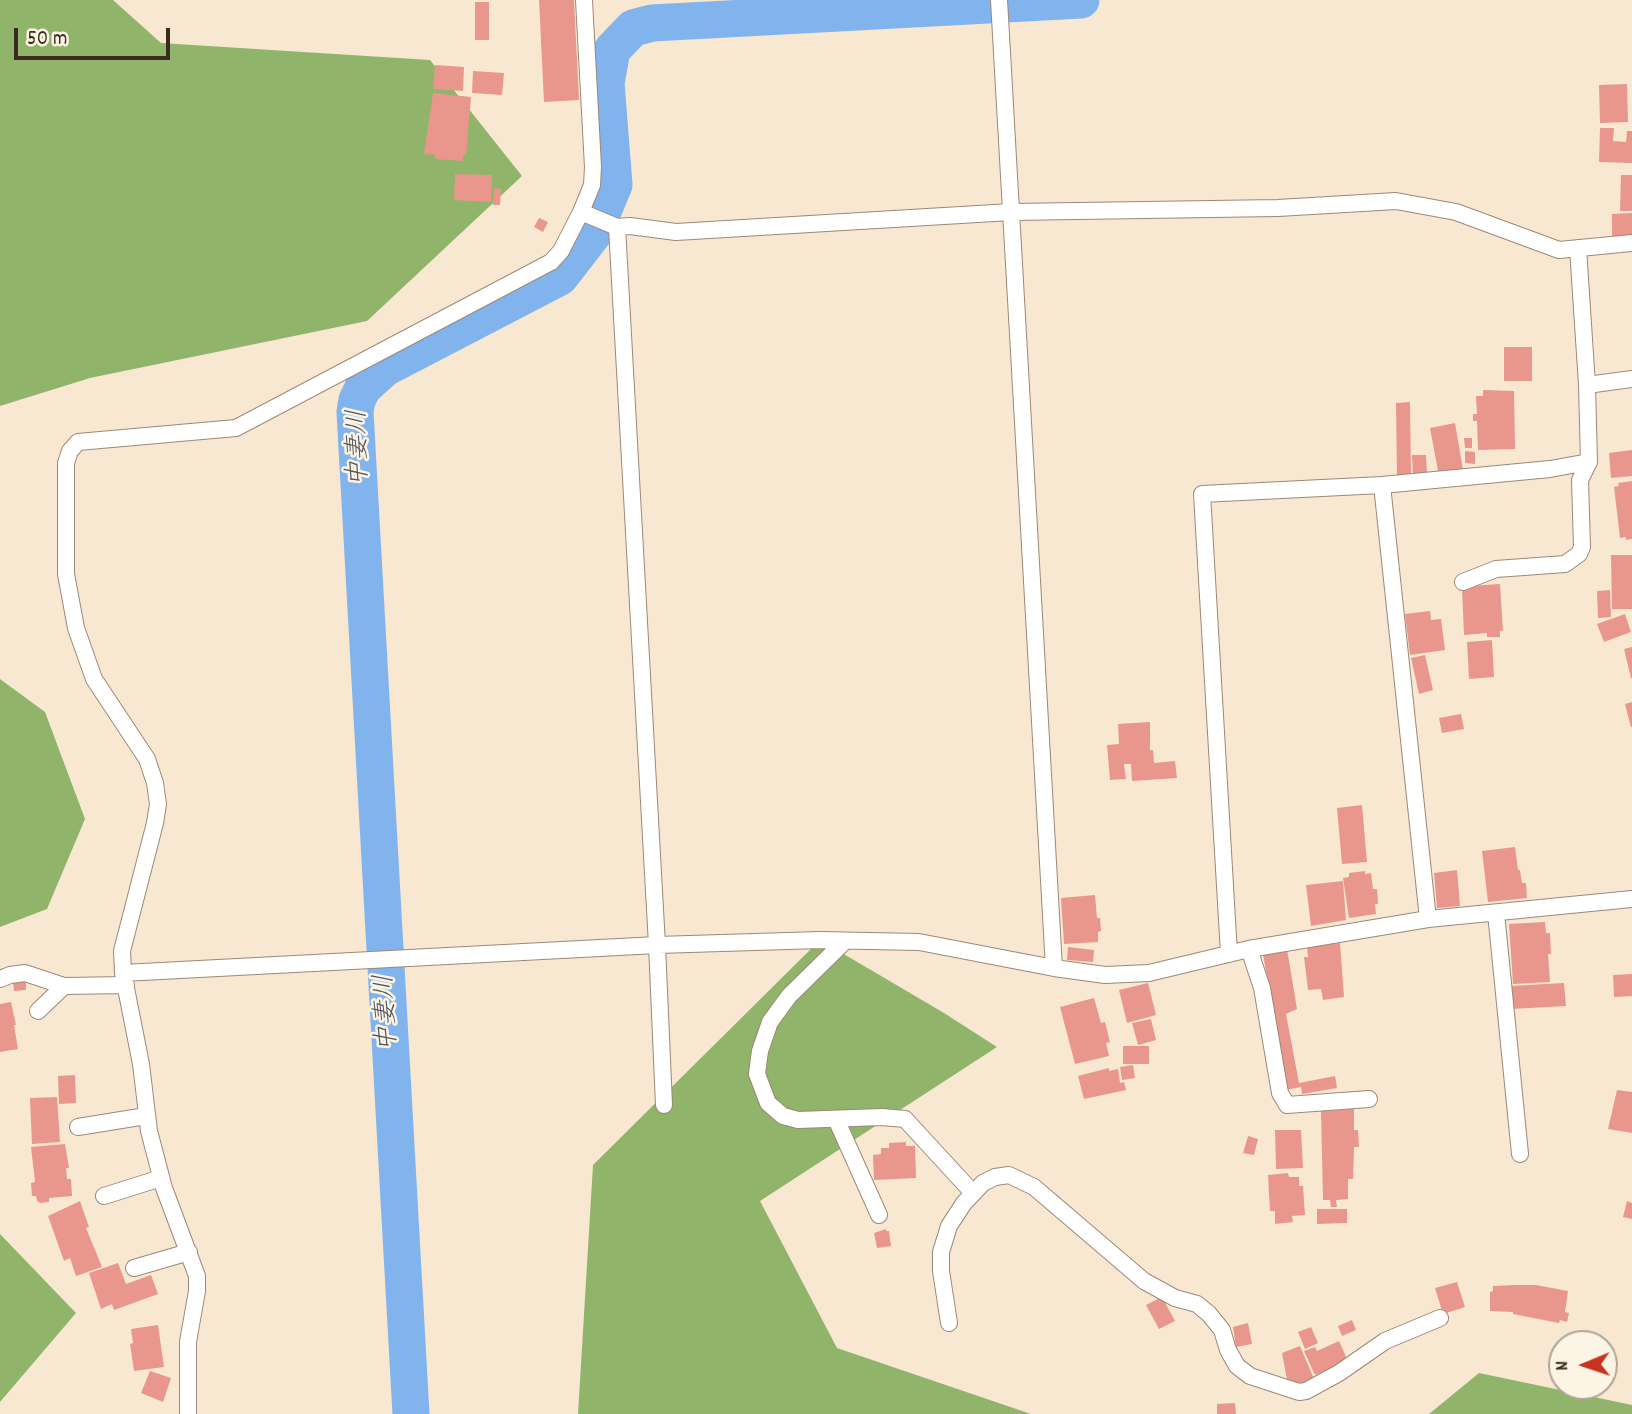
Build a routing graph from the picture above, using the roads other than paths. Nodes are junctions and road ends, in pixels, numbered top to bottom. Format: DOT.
graph roads {
  1 [pos="584,0"];
  2 [pos="999,7"];
  3 [pos="1011,212"];
  4 [pos="585,213"];
  5 [pos="611,225"];
  6 [pos="1632,243"];
  7 [pos="1578,248"];
  8 [pos="1632,379"];
  9 [pos="1587,385"];
  10 [pos="1589,462"];
  11 [pos="1382,485"];
  12 [pos="1463,582"];
  13 [pos="1632,900"];
  14 [pos="1496,913"];
  15 [pos="1428,919"];
  16 [pos="845,941"];
  17 [pos="657,945"];
  18 [pos="1250,949"];
  19 [pos="1229,954"];
  20 [pos="1054,968"];
  21 [pos="0,979"];
  22 [pos="125,979"];
  23 [pos="64,986"];
  24 [pos="38,1011"];
  25 [pos="1369,1099"];
  26 [pos="664,1105"];
  27 [pos="146,1116"];
  28 [pos="836,1119"];
  29 [pos="78,1127"];
  30 [pos="1520,1154"];
  31 [pos="161,1178"];
  32 [pos="973,1193"];
  33 [pos="104,1196"];
  34 [pos="879,1215"];
  35 [pos="188,1252"];
  36 [pos="134,1268"];
  37 [pos="1440,1318"];
  38 [pos="948,1323"];
  39 [pos="188,1414"];
  1 -- 4 [label="street"];
  2 -- 3 [label="street"];
  3 -- 5 [label="street"];
  3 -- 7 [label="street"];
  3 -- 20 [label="street"];
  4 -- 5 [label="street"];
  4 -- 22 [label="street"];
  5 -- 17 [label="street"];
  6 -- 7 [label="street"];
  7 -- 9 [label="street"];
  8 -- 9 [label="street"];
  9 -- 10 [label="street"];
  10 -- 11 [label="street"];
  10 -- 12 [label="street"];
  11 -- 15 [label="street"];
  11 -- 19 [label="street"];
  13 -- 14 [label="street"];
  14 -- 15 [label="street"];
  14 -- 30 [label="street"];
  15 -- 18 [label="street"];
  16 -- 17 [label="street"];
  16 -- 20 [label="street"];
  16 -- 28 [label="street"];
  17 -- 22 [label="street"];
  17 -- 26 [label="street"];
  18 -- 19 [label="street"];
  18 -- 25 [label="street"];
  19 -- 20 [label="street"];
  21 -- 23 [label="street"];
  22 -- 23 [label="street"];
  22 -- 27 [label="street"];
  23 -- 24 [label="street"];
  27 -- 29 [label="street"];
  27 -- 31 [label="street"];
  28 -- 32 [label="street"];
  28 -- 34 [label="street"];
  31 -- 33 [label="street"];
  31 -- 35 [label="street"];
  32 -- 37 [label="street"];
  32 -- 38 [label="street"];
  35 -- 36 [label="street"];
  35 -- 39 [label="street"];
}
